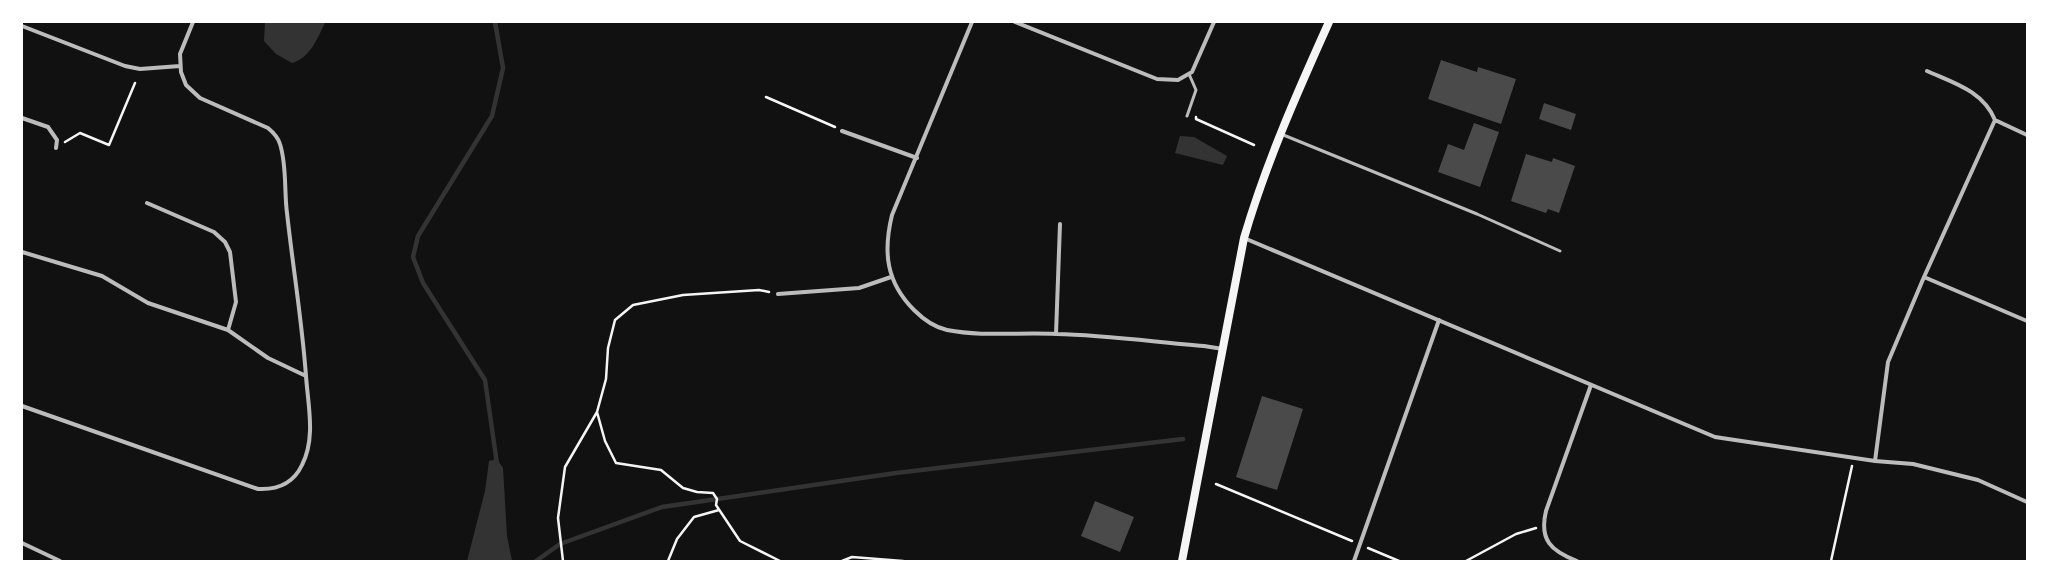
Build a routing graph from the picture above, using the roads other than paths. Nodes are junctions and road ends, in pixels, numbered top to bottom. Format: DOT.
graph roads {
  1 [pos="193,22"];
  2 [pos="972,22"];
  3 [pos="1015,22"];
  4 [pos="1214,22"];
  5 [pos="1328,22"];
  6 [pos="22,26"];
  7 [pos="180,66"];
  8 [pos="1927,71"];
  9 [pos="1189,74"];
  10 [pos="1187,116"];
  11 [pos="22,118"];
  12 [pos="1995,120"];
  13 [pos="842,131"];
  14 [pos="1280,133"];
  15 [pos="2027,135"];
  16 [pos="56,148"];
  17 [pos="917,158"];
  18 [pos="147,203"];
  19 [pos="1060,224"];
  20 [pos="1244,238"];
  21 [pos="1560,251"];
  22 [pos="22,252"];
  23 [pos="891,277"];
  24 [pos="1924,277"];
  25 [pos="778,294"];
  26 [pos="1439,320"];
  27 [pos="2027,320"];
  28 [pos="228,330"];
  29 [pos="1056,334"];
  30 [pos="1223,349"];
  31 [pos="306,376"];
  32 [pos="1591,385"];
  33 [pos="22,406"];
  34 [pos="1875,461"];
  35 [pos="2027,502"];
  36 [pos="22,543"];
  37 [pos="55,560"];
  38 [pos="60,561"];
  39 [pos="1182,561"];
  40 [pos="1354,561"];
  41 [pos="1577,561"];
  1 -- 7 [label="street"];
  2 -- 17 [label="street"];
  3 -- 9 [label="street"];
  4 -- 9 [label="street"];
  5 -- 14 [label="main road"];
  6 -- 7 [label="street"];
  7 -- 31 [label="street"];
  8 -- 12 [label="street"];
  9 -- 10 [label="lane"];
  11 -- 16 [label="street"];
  12 -- 15 [label="street"];
  12 -- 24 [label="street"];
  13 -- 17 [label="street"];
  14 -- 20 [label="main road"];
  14 -- 21 [label="lane"];
  17 -- 23 [label="street"];
  18 -- 28 [label="street"];
  19 -- 29 [label="street"];
  20 -- 26 [label="street"];
  20 -- 30 [label="main road"];
  22 -- 28 [label="street"];
  23 -- 25 [label="street"];
  23 -- 29 [label="street"];
  24 -- 27 [label="street"];
  24 -- 34 [label="street"];
  26 -- 32 [label="street"];
  26 -- 40 [label="street"];
  28 -- 31 [label="street"];
  29 -- 30 [label="street"];
  30 -- 39 [label="main road"];
  31 -- 33 [label="street"];
  32 -- 34 [label="street"];
  32 -- 41 [label="street"];
  34 -- 35 [label="street"];
  36 -- 37 [label="street"];
  37 -- 38 [label="street"];
}
